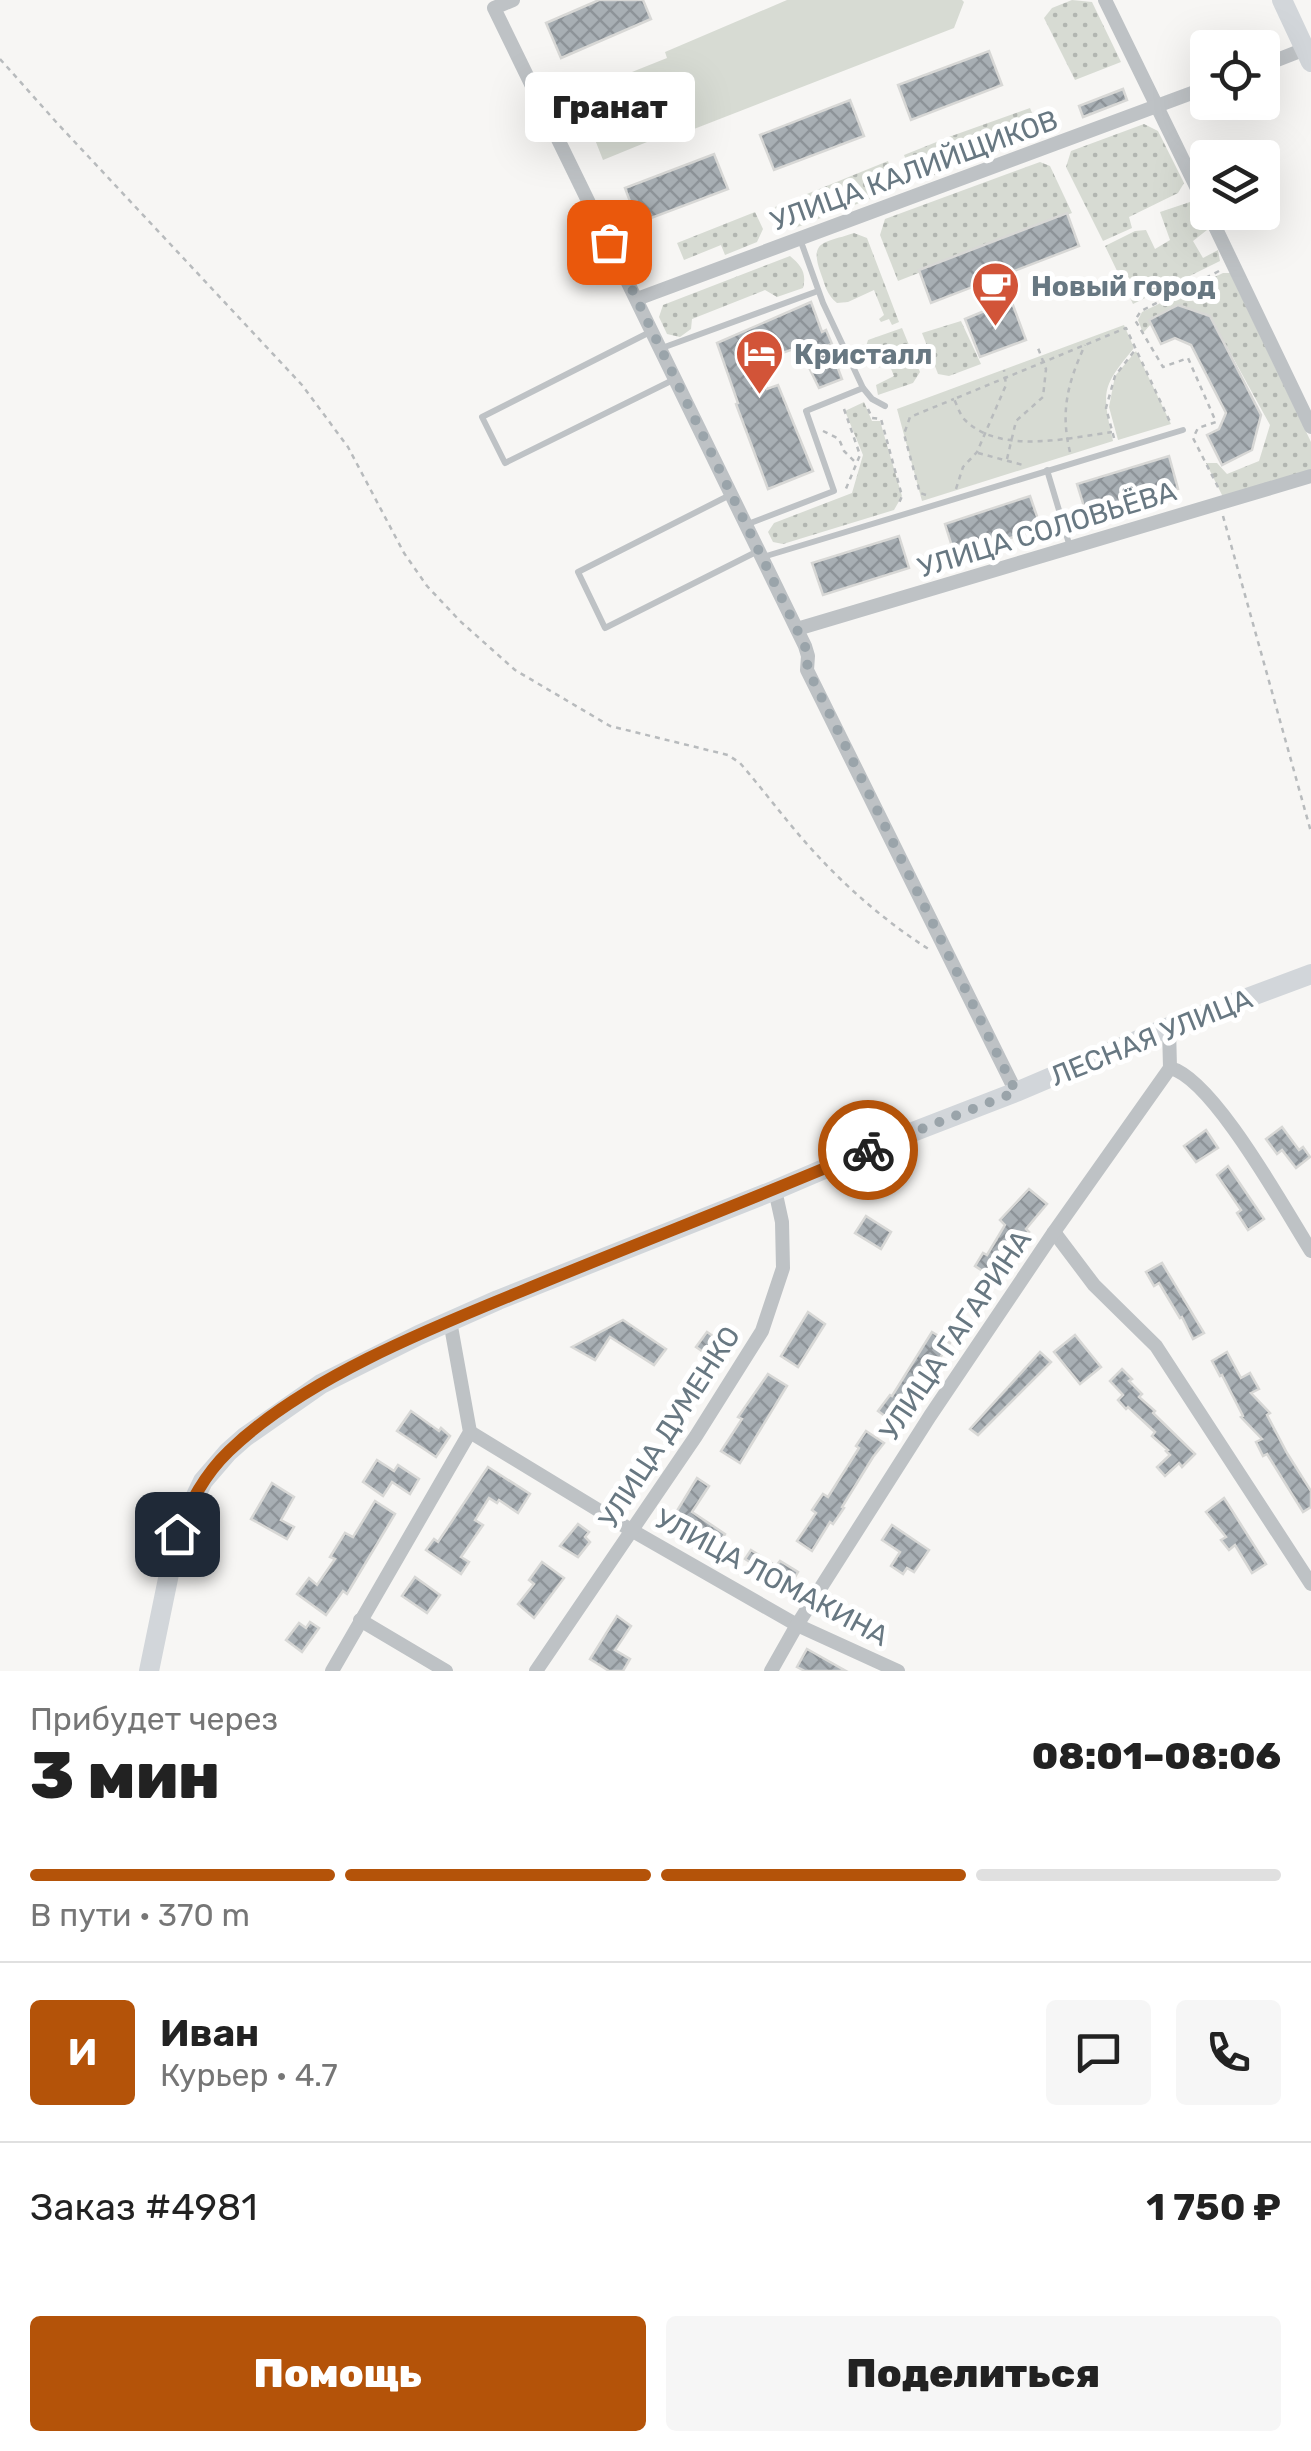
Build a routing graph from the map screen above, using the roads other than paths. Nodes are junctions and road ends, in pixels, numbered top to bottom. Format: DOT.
graph roads {
  1 [pos="513,0"];
  2 [pos="1105,0"];
  3 [pos="1282,0"];
  4 [pos="1309,53"];
  5 [pos="1280,61"];
  6 [pos="1190,95"];
  7 [pos="1158,107"];
  8 [pos="1190,174"];
  9 [pos="1217,230"];
  10 [pos="800,239"];
  11 [pos="818,291"];
  12 [pos="638,299"];
  13 [pos="652,330"];
  14 [pos="661,348"];
  15 [pos="676,379"];
  16 [pos="863,388"];
  17 [pos="885,406"];
  18 [pos="1311,427"];
  19 [pos="1183,430"];
  20 [pos="1048,470"];
  21 [pos="1311,476"];
  22 [pos="732,494"];
  23 [pos="746,524"];
  24 [pos="1070,548"];
  25 [pos="760,554"];
  26 [pos="797,629"];
  27 [pos="1311,974"];
  28 [pos="1169,1027"];
  29 [pos="1170,1068"];
  30 [pos="1016,1092"];
  31 [pos="775,1190"];
  32 [pos="1054,1232"];
  33 [pos="1311,1251"];
  34 [pos="450,1321"];
  35 [pos="470,1432"];
  36 [pos="631,1530"];
  37 [pos="1311,1584"];
  38 [pos="360,1620"];
  39 [pos="797,1625"];
  40 [pos="150,1671"];
  41 [pos="332,1671"];
  42 [pos="446,1671"];
  43 [pos="536,1671"];
  44 [pos="771,1671"];
  45 [pos="898,1671"];
  1 -- 12 [label="street"];
  2 -- 7 [label="street"];
  3 -- 4 [label="street"];
  4 -- 5 [label="street"];
  6 -- 7 [label="street, УЛИЦА КАЛИЙЩИКОВ"];
  7 -- 8 [label="street"];
  7 -- 10 [label="street, УЛИЦА КАЛИЙЩИКОВ"];
  9 -- 18 [label="street"];
  10 -- 11 [label="lane"];
  10 -- 12 [label="street, УЛИЦА КАЛИЙЩИКОВ"];
  11 -- 14 [label="lane"];
  11 -- 16 [label="lane"];
  12 -- 13 [label="street"];
  13 -- 14 [label="street"];
  13 -- 15 [label="lane"];
  14 -- 15 [label="street"];
  15 -- 22 [label="street"];
  16 -- 17 [label="lane"];
  16 -- 23 [label="lane"];
  19 -- 20 [label="lane"];
  20 -- 24 [label="lane"];
  20 -- 25 [label="lane"];
  21 -- 24 [label="street, УЛИЦА СОЛОВЬЁВА"];
  22 -- 23 [label="street"];
  22 -- 25 [label="lane"];
  23 -- 25 [label="street"];
  24 -- 26 [label="street, УЛИЦА СОЛОВЬЁВА"];
  25 -- 26 [label="street"];
  26 -- 30 [label="street"];
  27 -- 28 [label="street, ЛЕСНАЯ УЛИЦА"];
  28 -- 29 [label="street"];
  28 -- 30 [label="street, ЛЕСНАЯ УЛИЦА"];
  29 -- 32 [label="street, УЛИЦА ГАГАРИНА"];
  29 -- 33 [label="street"];
  30 -- 31 [label="street, ЛЕСНАЯ УЛИЦА"];
  31 -- 34 [label="street, ЛЕСНАЯ УЛИЦА"];
  31 -- 36 [label="street, УЛИЦА ДУМЕНКО"];
  32 -- 37 [label="street"];
  32 -- 39 [label="street, УЛИЦА ГАГАРИНА"];
  34 -- 35 [label="street"];
  34 -- 40 [label="street, ЛЕСНАЯ УЛИЦА"];
  35 -- 36 [label="street, УЛИЦА ЛОМАКИНА"];
  35 -- 38 [label="street"];
  36 -- 39 [label="street, УЛИЦА ЛОМАКИНА"];
  36 -- 43 [label="street, УЛИЦА ДУМЕНКО"];
  38 -- 41 [label="street"];
  38 -- 42 [label="street"];
  39 -- 44 [label="street, УЛИЦА ГАГАРИНА"];
  39 -- 45 [label="street, УЛИЦА ЛОМАКИНА"];
}
